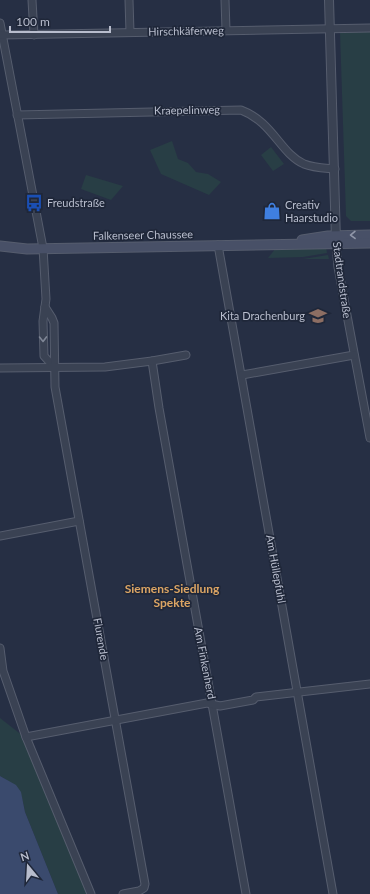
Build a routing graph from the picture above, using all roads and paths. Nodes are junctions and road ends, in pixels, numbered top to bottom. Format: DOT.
graph roads {
  1 [pos="32,0"];
  2 [pos="130,0"];
  3 [pos="225,0"];
  4 [pos="329,0"];
  5 [pos="0,23"];
  6 [pos="330,28"];
  7 [pos="370,28"];
  8 [pos="226,30"];
  9 [pos="130,32"];
  10 [pos="34,34"];
  11 [pos="2,35"];
  12 [pos="17,114"];
  13 [pos="335,169"];
  14 [pos="370,235"];
  15 [pos="336,240"];
  16 [pos="370,243"];
  17 [pos="218,245"];
  18 [pos="0,246"];
  19 [pos="43,248"];
  20 [pos="46,307"];
  21 [pos="186,355"];
  22 [pos="354,355"];
  23 [pos="152,361"];
  24 [pos="0,368"];
  25 [pos="54,368"];
  26 [pos="242,376"];
  27 [pos="370,438"];
  28 [pos="79,521"];
  29 [pos="0,536"];
  30 [pos="0,648"];
  31 [pos="370,684"];
  32 [pos="298,691"];
  33 [pos="213,705"];
  34 [pos="116,720"];
  35 [pos="26,737"];
  36 [pos="91,894"];
  37 [pos="123,894"];
  38 [pos="246,894"];
  39 [pos="333,894"];
  1 -- 10 [label="street"];
  2 -- 9 [label="street"];
  3 -- 8 [label="street"];
  4 -- 6 [label="street, Stadtrandstraße"];
  5 -- 11 [label="street"];
  6 -- 7 [label="street, Hirschkäferweg"];
  6 -- 8 [label="street, Hirschkäferweg"];
  6 -- 13 [label="street, Stadtrandstraße"];
  8 -- 9 [label="street, Hirschkäferweg"];
  9 -- 10 [label="street, Hirschkäferweg"];
  10 -- 11 [label="street, Hirschkäferweg"];
  11 -- 12 [label="street"];
  12 -- 13 [label="street, Kraepelinweg"];
  12 -- 19 [label="street"];
  13 -- 15 [label="street, Stadtrandstraße"];
  14 -- 15 [label="main road, Falkenseer Chaussee, one-way"];
  15 -- 16 [label="main road, Falkenseer Chaussee"];
  15 -- 17 [label="main road, Falkenseer Chaussee"];
  15 -- 22 [label="street, Stadtrandstraße"];
  17 -- 19 [label="main road, Falkenseer Chaussee"];
  17 -- 26 [label="street, Am Hüllepfuhl"];
  18 -- 19 [label="main road, Falkenseer Chaussee"];
  19 -- 20 [label="street, Flurende"];
  20 -- 25 [label="street, Flurende"];
  20 -- 25 [label="street, Flurende, one-way"];
  21 -- 23 [label="street"];
  22 -- 26 [label="street"];
  22 -- 27 [label="street, Stadtrandstraße"];
  23 -- 25 [label="street"];
  23 -- 33 [label="street, Am Finkenherd"];
  24 -- 25 [label="street"];
  25 -- 28 [label="street, Flurende"];
  26 -- 32 [label="street, Am Hüllepfuhl"];
  28 -- 29 [label="street"];
  28 -- 34 [label="street, Flurende"];
  30 -- 35 [label="street"];
  31 -- 32 [label="street"];
  32 -- 33 [label="street"];
  32 -- 39 [label="street, Am Hüllepfuhl"];
  33 -- 34 [label="street"];
  33 -- 38 [label="street, Am Finkenherd"];
  34 -- 35 [label="street"];
  34 -- 37 [label="street, Flurende"];
  35 -- 36 [label="street"];
}
